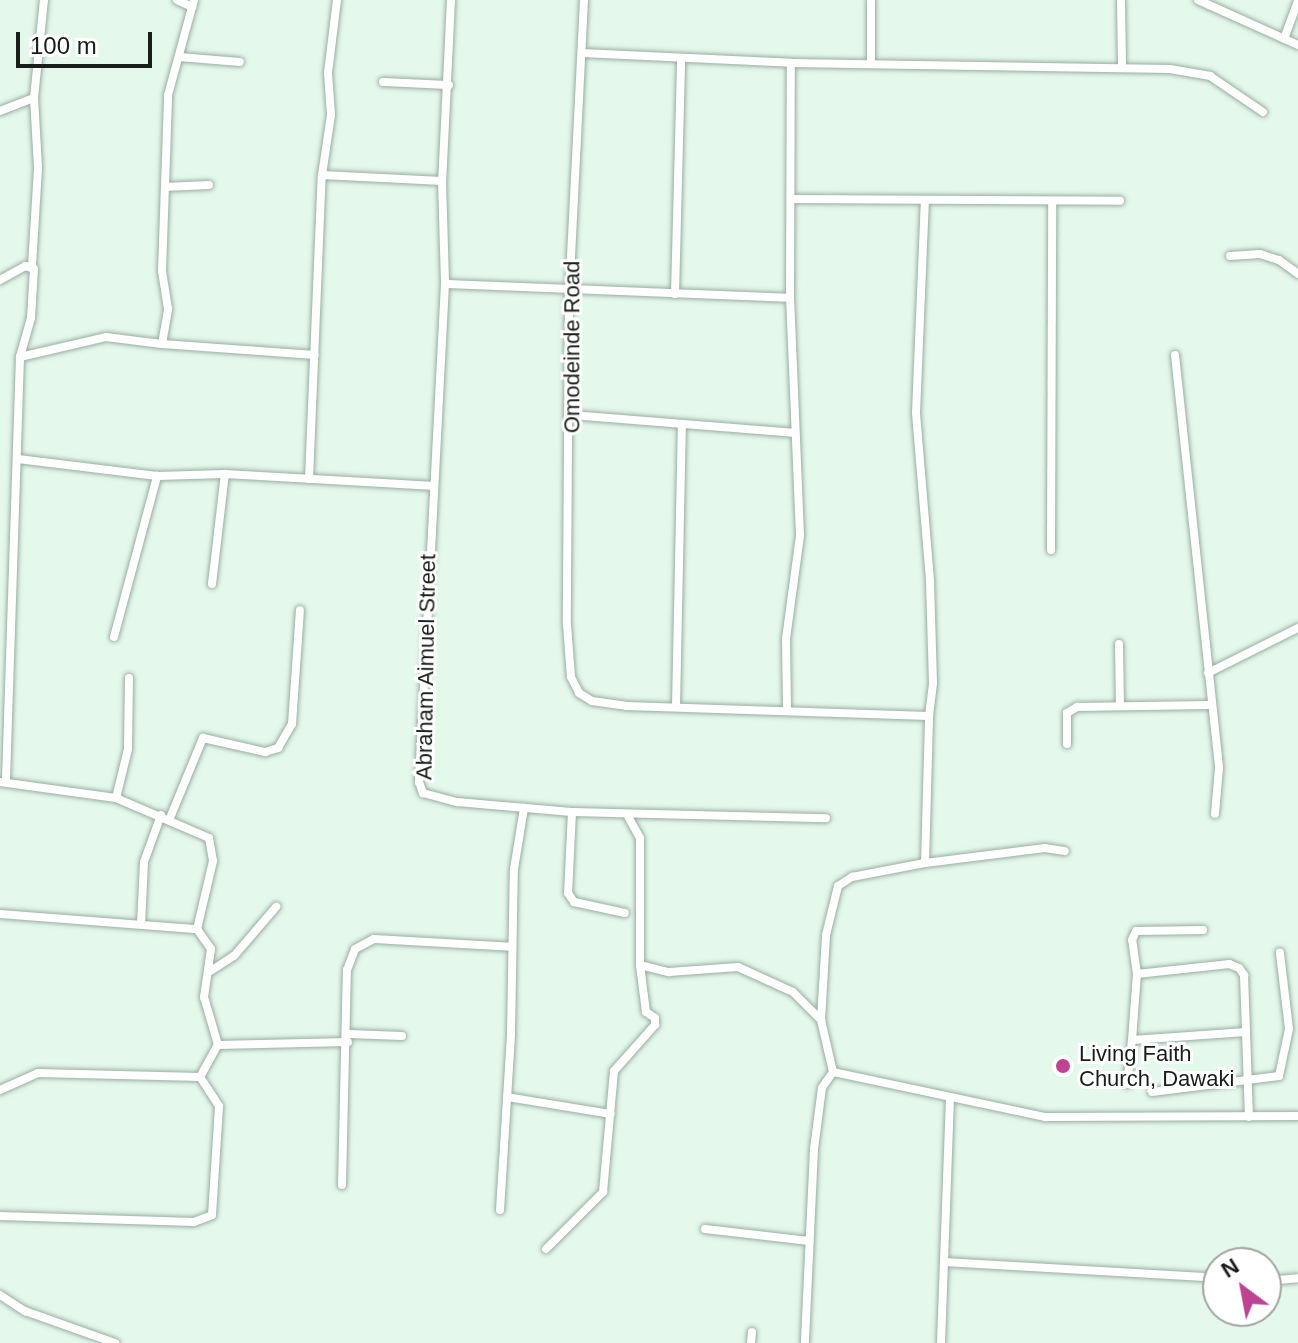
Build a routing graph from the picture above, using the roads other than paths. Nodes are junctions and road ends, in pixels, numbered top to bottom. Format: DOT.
graph roads {
  1 [pos="44,0"];
  2 [pos="177,0"];
  3 [pos="337,0"];
  4 [pos="451,0"];
  5 [pos="584,0"];
  6 [pos="871,0"];
  7 [pos="1121,0"];
  8 [pos="1198,0"];
  9 [pos="1298,1"];
  10 [pos="193,4"];
  11 [pos="1284,39"];
  12 [pos="1298,45"];
  13 [pos="582,53"];
  14 [pos="179,57"];
  15 [pos="681,58"];
  16 [pos="240,62"];
  17 [pos="791,63"];
  18 [pos="871,64"];
  19 [pos="1122,65"];
  20 [pos="383,82"];
  21 [pos="449,85"];
  22 [pos="34,98"];
  23 [pos="0,111"];
  24 [pos="1263,112"];
  25 [pos="322,175"];
  26 [pos="442,181"];
  27 [pos="209,185"];
  28 [pos="165,187"];
  29 [pos="791,199"];
  30 [pos="1120,201"];
  31 [pos="925,202"];
  32 [pos="1052,204"];
  33 [pos="1230,256"];
  34 [pos="32,266"];
  35 [pos="1298,274"];
  36 [pos="0,280"];
  37 [pos="445,284"];
  38 [pos="570,290"];
  39 [pos="675,294"];
  40 [pos="790,298"];
  41 [pos="162,344"];
  42 [pos="315,355"];
  43 [pos="1175,355"];
  44 [pos="20,357"];
  45 [pos="572,415"];
  46 [pos="682,426"];
  47 [pos="795,433"];
  48 [pos="18,459"];
  49 [pos="225,474"];
  50 [pos="157,476"];
  51 [pos="309,479"];
  52 [pos="431,486"];
  53 [pos="1051,550"];
  54 [pos="212,584"];
  55 [pos="300,610"];
  56 [pos="4,622"];
  57 [pos="1298,628"];
  58 [pos="114,637"];
  59 [pos="1119,644"];
  60 [pos="1208,673"];
  61 [pos="129,678"];
  62 [pos="1209,705"];
  63 [pos="676,706"];
  64 [pos="1120,706"];
  65 [pos="787,709"];
  66 [pos="929,716"];
  67 [pos="1067,744"];
  68 [pos="3,782"];
  69 [pos="116,798"];
  70 [pos="524,808"];
  71 [pos="572,812"];
  72 [pos="1215,814"];
  73 [pos="627,815"];
  74 [pos="165,816"];
  75 [pos="826,818"];
  76 [pos="1065,851"];
  77 [pos="925,863"];
  78 [pos="276,907"];
  79 [pos="625,913"];
  80 [pos="0,914"];
  81 [pos="141,924"];
  82 [pos="197,929"];
  83 [pos="1203,930"];
  84 [pos="511,947"];
  85 [pos="1280,953"];
  86 [pos="640,965"];
  87 [pos="209,972"];
  88 [pos="1137,974"];
  89 [pos="821,1020"];
  90 [pos="1246,1032"];
  91 [pos="402,1036"];
  92 [pos="348,1038"];
  93 [pos="1132,1040"];
  94 [pos="218,1045"];
  95 [pos="833,1072"];
  96 [pos="200,1077"];
  97 [pos="1248,1083"];
  98 [pos="1127,1084"];
  99 [pos="0,1090"];
  100 [pos="1152,1092"];
  101 [pos="507,1097"];
  102 [pos="950,1097"];
  103 [pos="611,1114"];
  104 [pos="1298,1116"];
  105 [pos="1249,1117"];
  106 [pos="342,1185"];
  107 [pos="500,1210"];
  108 [pos="0,1216"];
  109 [pos="705,1229"];
  110 [pos="809,1241"];
  111 [pos="546,1249"];
  112 [pos="944,1262"];
  113 [pos="1202,1277"];
  114 [pos="0,1295"];
  115 [pos="752,1332"];
  116 [pos="115,1343"];
  117 [pos="751,1343"];
  118 [pos="805,1343"];
  119 [pos="941,1343"];
  1 -- 22 [label="street"];
  2 -- 10 [label="street"];
  3 -- 25 [label="street"];
  4 -- 21 [label="street, Abraham Aimuel Street"];
  5 -- 13 [label="street, Omodeinde Road"];
  6 -- 18 [label="street"];
  7 -- 19 [label="street"];
  8 -- 11 [label="street"];
  9 -- 11 [label="street"];
  10 -- 14 [label="street"];
  11 -- 12 [label="street"];
  13 -- 15 [label="street"];
  13 -- 38 [label="street, Omodeinde Road"];
  14 -- 16 [label="street"];
  14 -- 28 [label="street"];
  15 -- 17 [label="street"];
  15 -- 39 [label="street"];
  17 -- 18 [label="street"];
  17 -- 29 [label="street"];
  18 -- 19 [label="street"];
  19 -- 24 [label="street"];
  20 -- 21 [label="street"];
  21 -- 26 [label="street, Abraham Aimuel Street"];
  22 -- 23 [label="street"];
  22 -- 34 [label="street"];
  25 -- 26 [label="street"];
  25 -- 42 [label="street"];
  26 -- 37 [label="street, Abraham Aimuel Street"];
  27 -- 28 [label="street"];
  28 -- 41 [label="street"];
  29 -- 31 [label="street"];
  29 -- 40 [label="street"];
  30 -- 32 [label="street"];
  31 -- 32 [label="street"];
  31 -- 66 [label="street"];
  32 -- 53 [label="street"];
  33 -- 35 [label="street"];
  34 -- 36 [label="street"];
  34 -- 44 [label="street"];
  37 -- 38 [label="street"];
  37 -- 52 [label="street, Abraham Aimuel Street"];
  38 -- 39 [label="street"];
  38 -- 45 [label="street, Omodeinde Road"];
  39 -- 40 [label="street"];
  40 -- 47 [label="street"];
  41 -- 42 [label="street"];
  41 -- 44 [label="street"];
  42 -- 51 [label="street"];
  43 -- 60 [label="street"];
  44 -- 48 [label="street"];
  45 -- 46 [label="street"];
  45 -- 63 [label="street, Omodeinde Road"];
  46 -- 47 [label="street"];
  46 -- 63 [label="street"];
  47 -- 65 [label="street"];
  48 -- 50 [label="street"];
  48 -- 56 [label="street"];
  49 -- 50 [label="street"];
  49 -- 51 [label="street"];
  49 -- 54 [label="street"];
  50 -- 58 [label="street"];
  51 -- 52 [label="street"];
  52 -- 70 [label="street, Abraham Aimuel Street"];
  55 -- 74 [label="street"];
  56 -- 68 [label="street"];
  57 -- 60 [label="street"];
  59 -- 64 [label="street"];
  60 -- 62 [label="street"];
  61 -- 69 [label="street"];
  62 -- 64 [label="street"];
  62 -- 72 [label="street"];
  63 -- 65 [label="street"];
  64 -- 67 [label="street"];
  65 -- 66 [label="street"];
  66 -- 77 [label="street"];
  68 -- 69 [label="street"];
  69 -- 74 [label="street"];
  70 -- 71 [label="street, Abraham Aimuel Street"];
  70 -- 84 [label="street"];
  71 -- 73 [label="street, Abraham Aimuel Street"];
  71 -- 79 [label="street"];
  73 -- 75 [label="street, Abraham Aimuel Street"];
  73 -- 86 [label="street"];
  74 -- 81 [label="street"];
  74 -- 82 [label="street"];
  76 -- 77 [label="street"];
  77 -- 89 [label="street"];
  78 -- 87 [label="street"];
  80 -- 81 [label="street"];
  81 -- 82 [label="street"];
  82 -- 87 [label="street"];
  83 -- 88 [label="street"];
  84 -- 92 [label="street"];
  84 -- 101 [label="street"];
  85 -- 97 [label="street"];
  86 -- 89 [label="street"];
  86 -- 103 [label="street"];
  87 -- 94 [label="street"];
  88 -- 90 [label="street"];
  88 -- 93 [label="street"];
  89 -- 95 [label="street"];
  90 -- 93 [label="street"];
  90 -- 97 [label="street"];
  91 -- 92 [label="street"];
  92 -- 94 [label="street"];
  92 -- 106 [label="street"];
  93 -- 98 [label="street"];
  94 -- 96 [label="street"];
  95 -- 102 [label="street"];
  95 -- 110 [label="street"];
  96 -- 99 [label="street"];
  96 -- 108 [label="street"];
  97 -- 100 [label="street"];
  97 -- 105 [label="street"];
  101 -- 103 [label="street"];
  101 -- 107 [label="street"];
  102 -- 105 [label="street"];
  102 -- 112 [label="street"];
  103 -- 111 [label="street"];
  104 -- 105 [label="street"];
  109 -- 110 [label="street"];
  110 -- 118 [label="street"];
  112 -- 113 [label="street"];
  112 -- 119 [label="street"];
  114 -- 116 [label="street"];
  115 -- 117 [label="street"];
}
